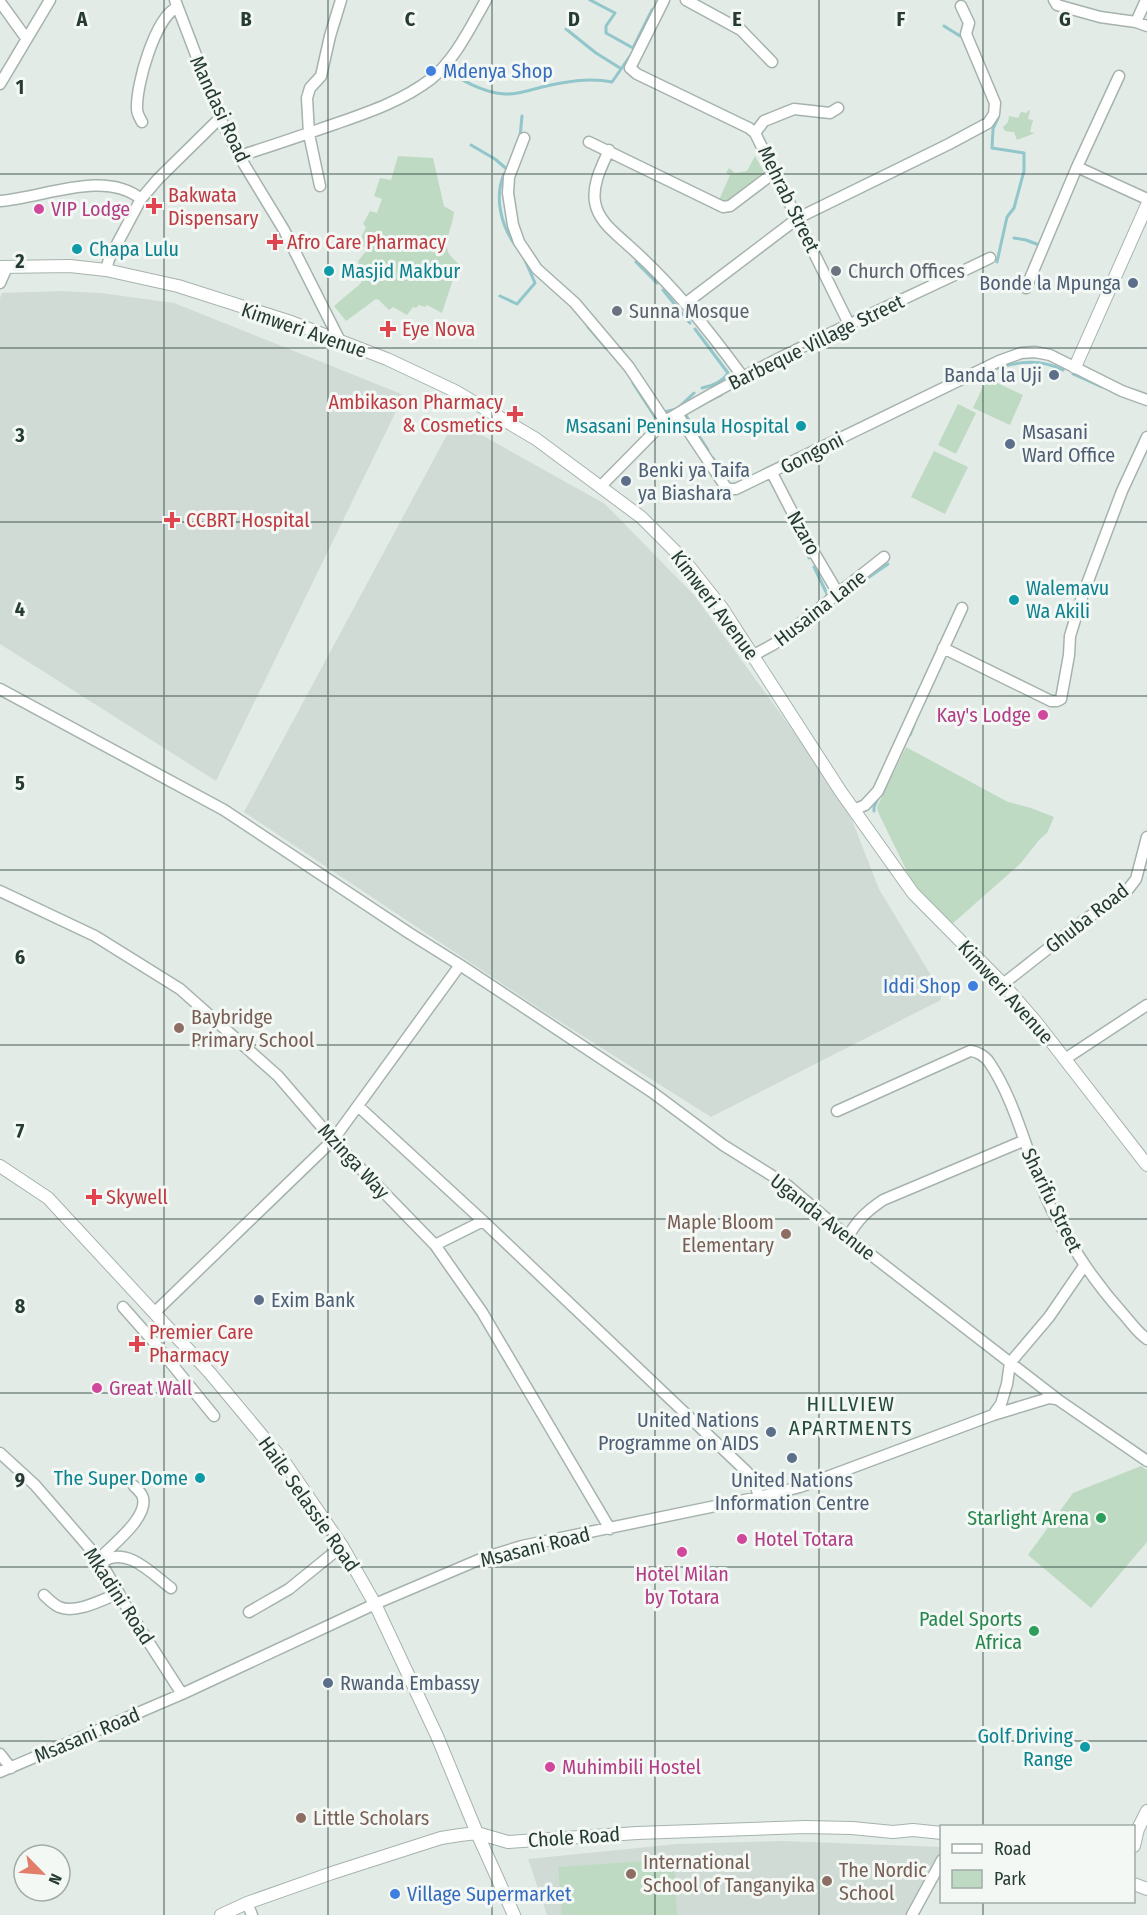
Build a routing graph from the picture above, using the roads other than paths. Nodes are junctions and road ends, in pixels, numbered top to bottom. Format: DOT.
graph roads {
  1 [pos="50,0"];
  2 [pos="341,0"];
  3 [pos="486,0"];
  4 [pos="664,0"];
  5 [pos="686,0"];
  6 [pos="1054,0"];
  7 [pos="1146,0"];
  8 [pos="0,2"];
  9 [pos="176,4"];
  10 [pos="961,6"];
  11 [pos="1142,24"];
  12 [pos="26,38"];
  13 [pos="772,62"];
  14 [pos="1119,76"];
  15 [pos="0,84"];
  16 [pos="838,108"];
  17 [pos="220,118"];
  18 [pos="142,122"];
  19 [pos="755,133"];
  20 [pos="309,134"];
  21 [pos="524,138"];
  22 [pos="589,142"];
  23 [pos="609,150"];
  24 [pos="239,156"];
  25 [pos="1077,167"];
  26 [pos="775,172"];
  27 [pos="320,186"];
  28 [pos="1147,199"];
  29 [pos="141,200"];
  30 [pos="0,201"];
  31 [pos="1147,205"];
  32 [pos="798,218"];
  33 [pos="990,258"];
  34 [pos="4,267"];
  35 [pos="106,270"];
  36 [pos="0,283"];
  37 [pos="1026,288"];
  38 [pos="686,303"];
  39 [pos="850,326"];
  40 [pos="340,341"];
  41 [pos="1075,367"];
  42 [pos="742,376"];
  43 [pos="1147,400"];
  44 [pos="677,414"];
  45 [pos="665,421"];
  46 [pos="1147,437"];
  47 [pos="772,473"];
  48 [pos="600,486"];
  49 [pos="884,558"];
  50 [pos="838,593"];
  51 [pos="962,608"];
  52 [pos="943,648"];
  53 [pos="754,656"];
  54 [pos="0,689"];
  55 [pos="854,810"];
  56 [pos="1147,837"];
  57 [pos="0,891"];
  58 [pos="460,965"];
  59 [pos="1003,984"];
  60 [pos="1147,1005"];
  61 [pos="1065,1059"];
  62 [pos="359,1107"];
  63 [pos="837,1111"];
  64 [pos="333,1140"];
  65 [pos="1023,1141"];
  66 [pos="1147,1165"];
  67 [pos="0,1166"];
  68 [pos="483,1221"];
  69 [pos="848,1237"];
  70 [pos="435,1245"];
  71 [pos="1084,1266"];
  72 [pos="123,1307"];
  73 [pos="154,1313"];
  74 [pos="1147,1339"];
  75 [pos="1011,1363"];
  76 [pos="1057,1399"];
  77 [pos="993,1415"];
  78 [pos="214,1416"];
  79 [pos="0,1453"];
  80 [pos="1147,1461"];
  81 [pos="134,1486"];
  82 [pos="759,1497"];
  83 [pos="610,1529"];
  84 [pos="342,1546"];
  85 [pos="100,1561"];
  86 [pos="171,1588"];
  87 [pos="118,1593"];
  88 [pos="44,1595"];
  89 [pos="375,1604"];
  90 [pos="249,1612"];
  91 [pos="182,1694"];
  92 [pos="0,1754"];
  93 [pos="5,1770"];
  94 [pos="1147,1811"];
  95 [pos="477,1833"];
  96 [pos="940,1833"];
  97 [pos="1135,1842"];
  98 [pos="940,1864"];
  99 [pos="249,1909"];
  100 [pos="221,1915"];
  101 [pos="514,1915"];
  102 [pos="912,1915"];
  1 -- 12 [label="street"];
  2 -- 20 [label="street"];
  3 -- 20 [label="street"];
  4 -- 19 [label="street, Mehrab Street"];
  5 -- 13 [label="street"];
  6 -- 11 [label="street"];
  7 -- 11 [label="street"];
  8 -- 12 [label="street"];
  9 -- 17 [label="street, Mandasi Road"];
  9 -- 18 [label="street"];
  10 -- 32 [label="street"];
  12 -- 15 [label="street"];
  14 -- 25 [label="street"];
  16 -- 19 [label="street"];
  17 -- 24 [label="street, Mandasi Road"];
  17 -- 29 [label="street"];
  19 -- 26 [label="street, Mehrab Street"];
  20 -- 24 [label="street"];
  20 -- 27 [label="street"];
  21 -- 45 [label="street"];
  22 -- 23 [label="street"];
  23 -- 26 [label="street"];
  23 -- 38 [label="street"];
  24 -- 40 [label="street, Mandasi Road"];
  25 -- 28 [label="street"];
  25 -- 37 [label="street"];
  26 -- 32 [label="street, Mehrab Street"];
  29 -- 30 [label="street"];
  29 -- 35 [label="street"];
  31 -- 41 [label="street"];
  32 -- 38 [label="street"];
  32 -- 39 [label="street, Mehrab Street"];
  33 -- 39 [label="street, Barbeque Village Street"];
  34 -- 35 [label="street, Kimweri Avenue"];
  34 -- 36 [label="street"];
  35 -- 40 [label="street, Kimweri Avenue"];
  38 -- 42 [label="street"];
  39 -- 42 [label="street, Barbeque Village Street"];
  40 -- 48 [label="street, Kimweri Avenue"];
  41 -- 43 [label="street"];
  41 -- 47 [label="street, Gongoni"];
  42 -- 44 [label="street, Barbeque Village Street"];
  44 -- 45 [label="street"];
  44 -- 47 [label="street, Gongoni"];
  45 -- 48 [label="street"];
  46 -- 52 [label="street"];
  47 -- 50 [label="street, Nzaro"];
  48 -- 53 [label="street, Kimweri Avenue"];
  49 -- 50 [label="street, Husaina Lane"];
  50 -- 53 [label="street, Husaina Lane"];
  51 -- 52 [label="street"];
  52 -- 55 [label="street"];
  53 -- 55 [label="street, Kimweri Avenue"];
  54 -- 58 [label="street, Uganda Avenue"];
  55 -- 59 [label="street, Kimweri Avenue"];
  56 -- 59 [label="street, Ghuba Road"];
  57 -- 64 [label="street, Mzinga Way"];
  58 -- 62 [label="street"];
  58 -- 69 [label="street, Uganda Avenue"];
  59 -- 61 [label="street, Kimweri Avenue"];
  60 -- 61 [label="street"];
  61 -- 66 [label="street, Kimweri Avenue"];
  62 -- 64 [label="street"];
  62 -- 68 [label="street, Mzinga Way"];
  63 -- 65 [label="street, Sharifu Street"];
  64 -- 70 [label="street, Mzinga Way"];
  64 -- 73 [label="street"];
  65 -- 69 [label="street"];
  65 -- 71 [label="street, Sharifu Street"];
  67 -- 73 [label="street, Haile Selassie Road"];
  68 -- 70 [label="street"];
  68 -- 82 [label="street, Mzinga Way"];
  69 -- 75 [label="street, Uganda Avenue"];
  70 -- 83 [label="street, Mzinga Way"];
  71 -- 74 [label="street, Sharifu Street"];
  71 -- 75 [label="street"];
  72 -- 78 [label="street"];
  73 -- 84 [label="street, Haile Selassie Road"];
  75 -- 76 [label="street, Uganda Avenue"];
  75 -- 77 [label="street"];
  76 -- 77 [label="street, Msasani Road"];
  76 -- 80 [label="street, Uganda Avenue"];
  77 -- 82 [label="street, Msasani Road"];
  79 -- 85 [label="street, Mkadini Road"];
  81 -- 85 [label="street"];
  82 -- 83 [label="street, Msasani Road"];
  83 -- 89 [label="street, Msasani Road"];
  84 -- 89 [label="street, Haile Selassie Road"];
  84 -- 90 [label="street"];
  85 -- 86 [label="street"];
  85 -- 87 [label="street, Mkadini Road"];
  87 -- 88 [label="street"];
  87 -- 91 [label="street, Mkadini Road"];
  89 -- 91 [label="street, Msasani Road"];
  89 -- 95 [label="street, Haile Selassie Road"];
  91 -- 93 [label="street, Msasani Road"];
  92 -- 93 [label="street"];
  94 -- 97 [label="street"];
  95 -- 96 [label="street, Chole Road"];
  95 -- 99 [label="street, Chole Road"];
  95 -- 101 [label="street, Haile Selassie Road"];
  98 -- 102 [label="street"];
  99 -- 100 [label="street, Chole Road"];
}
